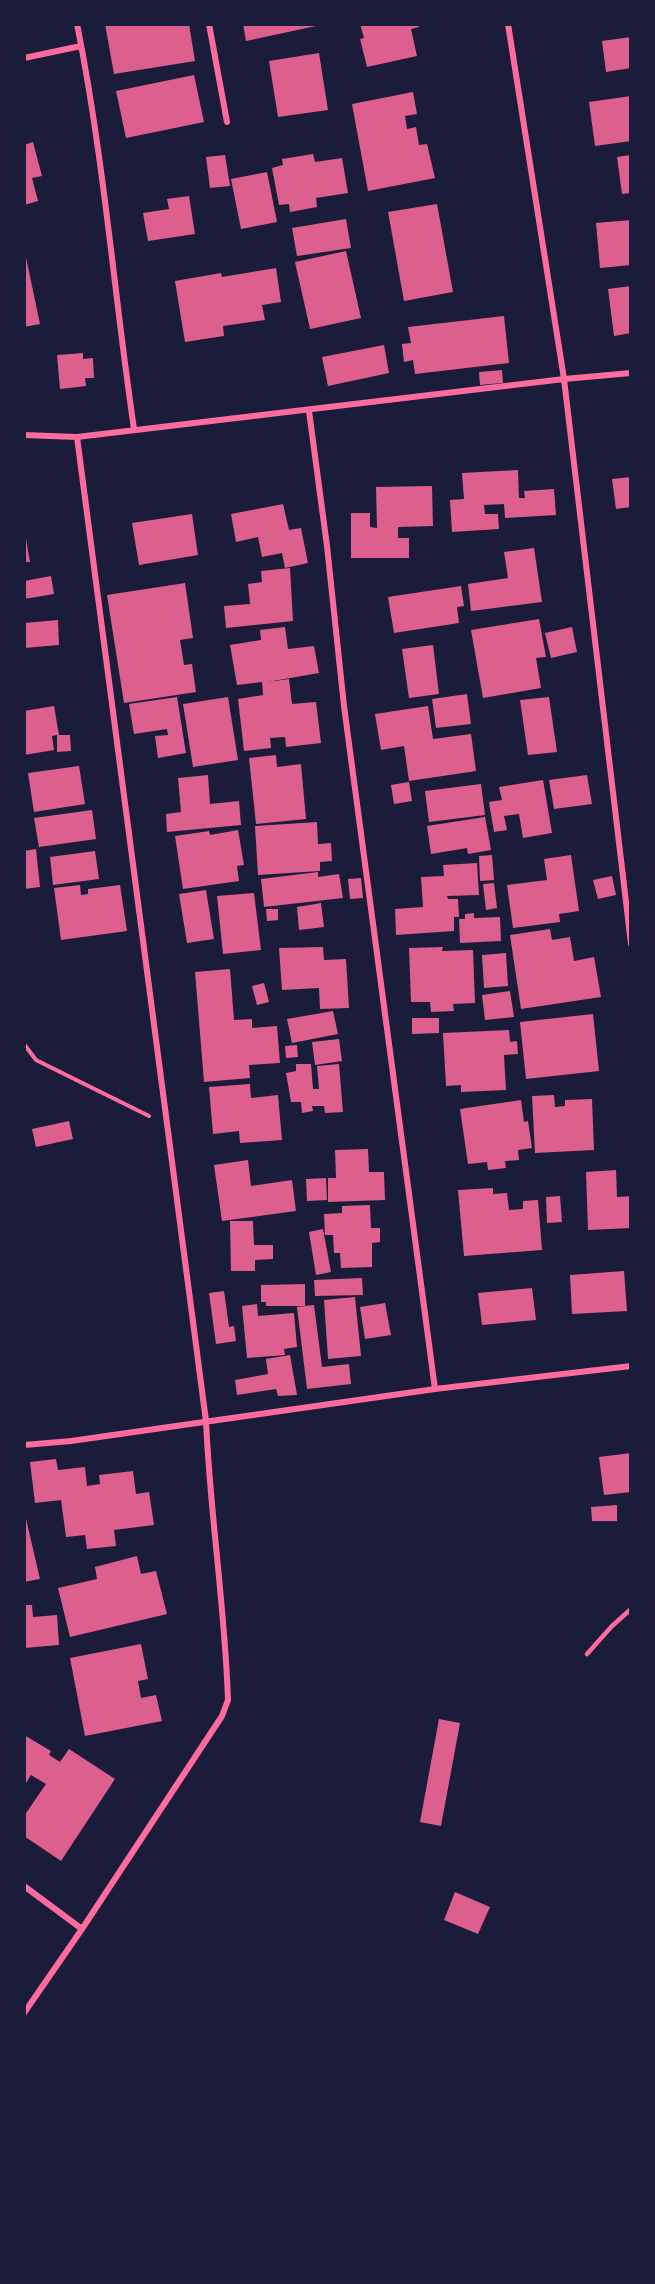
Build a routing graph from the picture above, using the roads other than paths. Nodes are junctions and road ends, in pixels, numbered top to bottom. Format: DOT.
graph roads {
  1 [pos="77,24"];
  2 [pos="209,24"];
  3 [pos="508,24"];
  4 [pos="81,46"];
  5 [pos="24,58"];
  6 [pos="226,122"];
  7 [pos="631,373"];
  8 [pos="564,379"];
  9 [pos="309,411"];
  10 [pos="134,429"];
  11 [pos="24,435"];
  12 [pos="77,437"];
  13 [pos="631,944"];
  14 [pos="631,1366"];
  15 [pos="435,1389"];
  16 [pos="206,1421"];
  17 [pos="24,1444"];
  18 [pos="631,1609"];
  19 [pos="587,1654"];
  20 [pos="24,1886"];
  21 [pos="82,1929"];
  22 [pos="24,2013"];
  1 -- 4 [label="street"];
  2 -- 6 [label="street"];
  3 -- 8 [label="street"];
  4 -- 5 [label="street"];
  4 -- 10 [label="street"];
  7 -- 8 [label="street"];
  8 -- 9 [label="street"];
  8 -- 13 [label="street"];
  9 -- 10 [label="street"];
  9 -- 15 [label="street"];
  10 -- 12 [label="street"];
  11 -- 12 [label="street"];
  12 -- 16 [label="street"];
  14 -- 15 [label="street"];
  15 -- 16 [label="street"];
  16 -- 17 [label="street"];
  16 -- 21 [label="street"];
  18 -- 19 [label="lane"];
  20 -- 21 [label="street"];
  21 -- 22 [label="street"];
}
